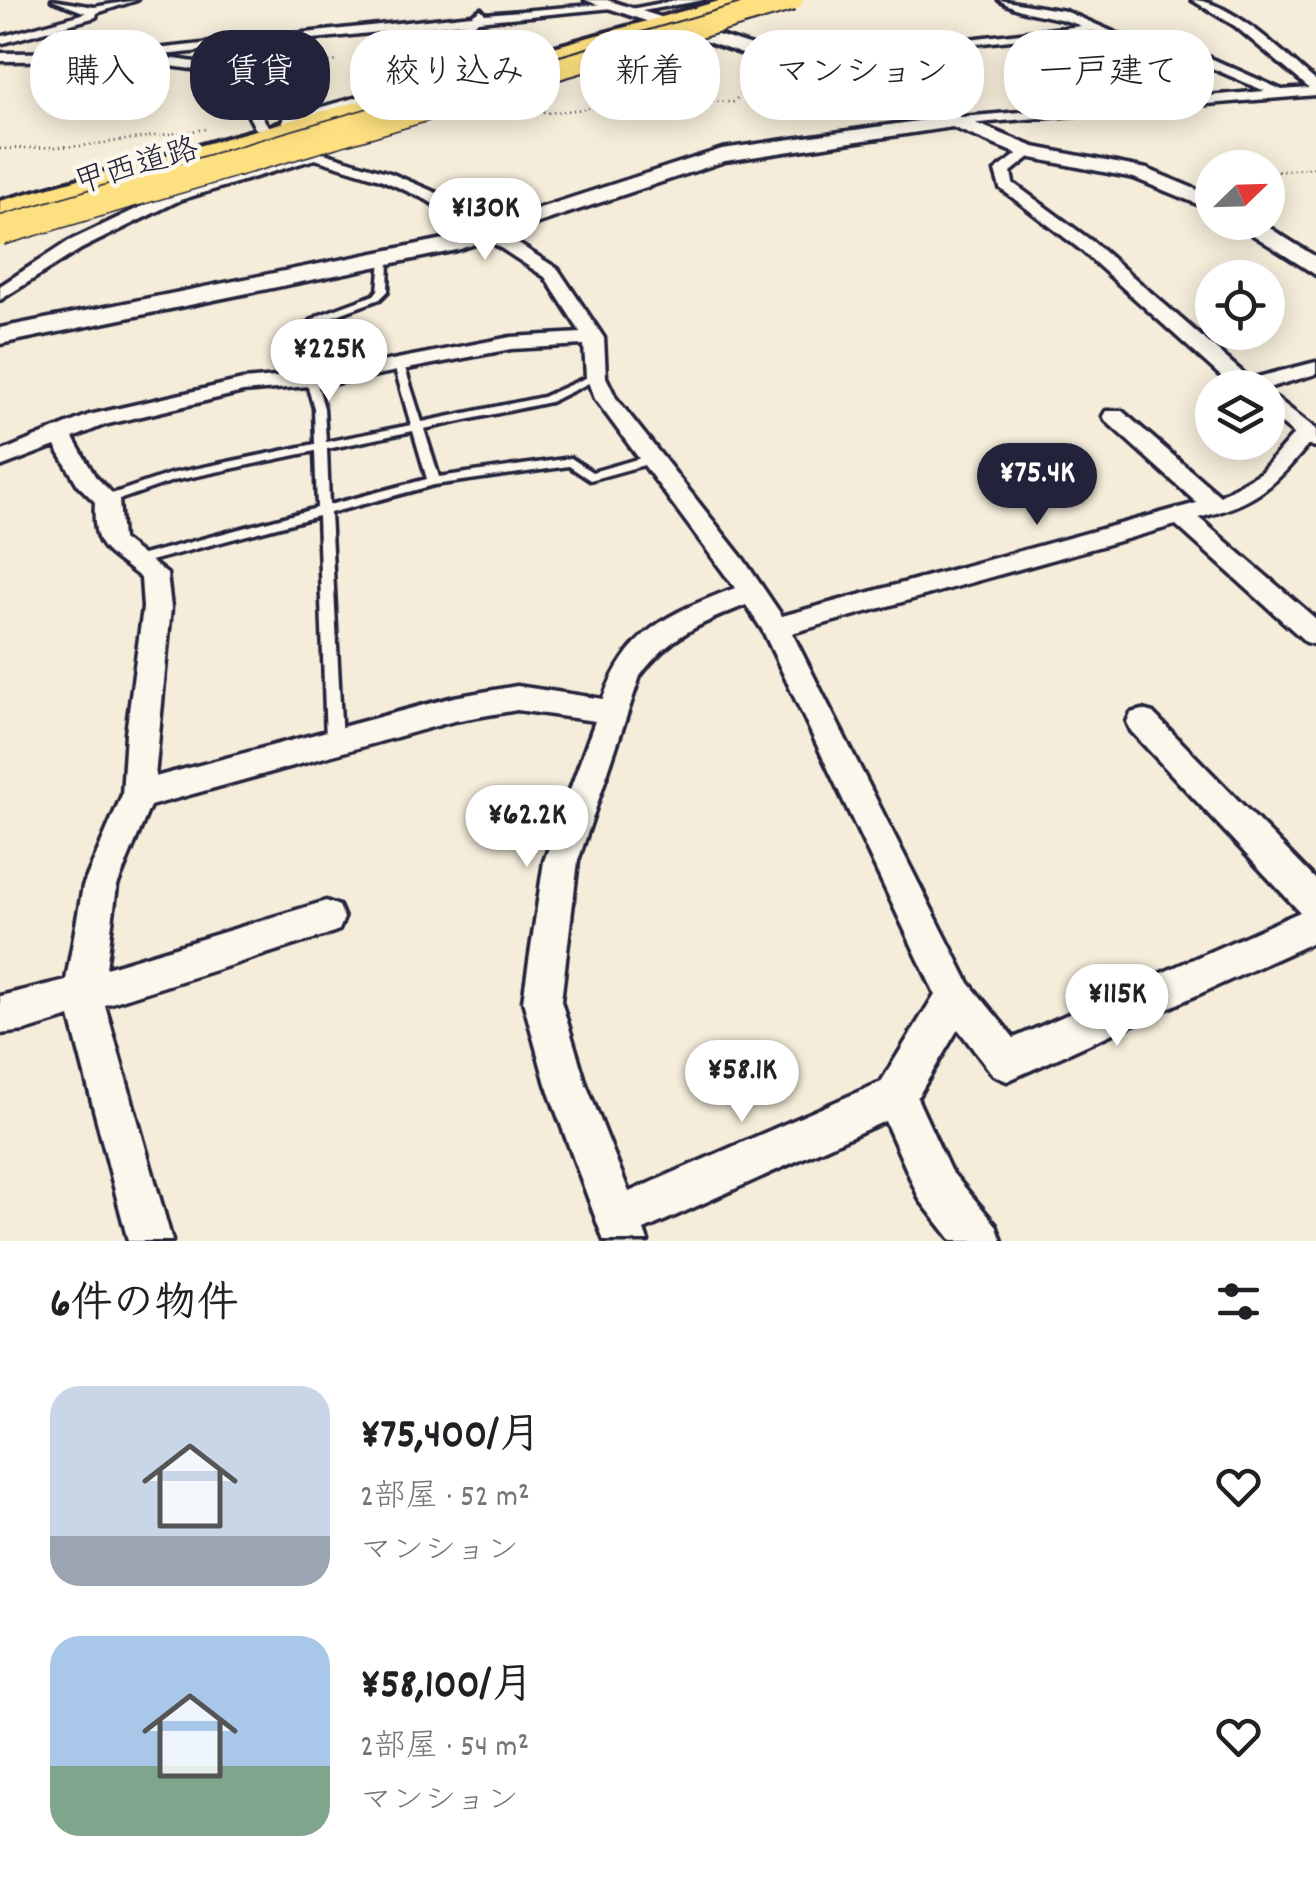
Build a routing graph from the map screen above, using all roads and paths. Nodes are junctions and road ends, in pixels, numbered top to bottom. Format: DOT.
graph roads {
  1 [pos="57,0"];
  2 [pos="132,0"];
  3 [pos="496,0"];
  4 [pos="592,0"];
  5 [pos="699,0"];
  6 [pos="739,0"];
  7 [pos="782,0"];
  8 [pos="792,0"];
  9 [pos="809,0"];
  10 [pos="1004,0"];
  11 [pos="1197,0"];
  12 [pos="622,8"];
  13 [pos="92,19"];
  14 [pos="473,19"];
  15 [pos="667,22"];
  16 [pos="1094,28"];
  17 [pos="692,30"];
  18 [pos="705,30"];
  19 [pos="984,40"];
  20 [pos="0,41"];
  21 [pos="170,51"];
  22 [pos="30,56"];
  23 [pos="0,58"];
  24 [pos="338,61"];
  25 [pos="330,62"];
  26 [pos="580,68"];
  27 [pos="1316,89"];
  28 [pos="1278,93"];
  29 [pos="740,94"];
  30 [pos="560,112"];
  31 [pos="260,120"];
  32 [pos="949,120"];
  33 [pos="955,122"];
  34 [pos="208,128"];
  35 [pos="266,131"];
  36 [pos="0,149"];
  37 [pos="308,152"];
  38 [pos="1028,152"];
  39 [pos="1316,168"];
  40 [pos="1285,171"];
  41 [pos="1195,197"];
  42 [pos="0,210"];
  43 [pos="0,232"];
  44 [pos="490,234"];
  45 [pos="1274,240"];
  46 [pos="385,260"];
  47 [pos="1313,263"];
  48 [pos="0,294"];
  49 [pos="0,336"];
  50 [pos="594,338"];
  51 [pos="399,364"];
  52 [pos="1316,368"];
  53 [pos="596,377"];
  54 [pos="308,380"];
  55 [pos="1114,416"];
  56 [pos="1285,417"];
  57 [pos="417,427"];
  58 [pos="58,433"];
  59 [pos="1311,437"];
  60 [pos="318,444"];
  61 [pos="651,459"];
  62 [pos="0,460"];
  63 [pos="434,481"];
  64 [pos="107,500"];
  65 [pos="1216,506"];
  66 [pos="325,511"];
  67 [pos="1182,518"];
  68 [pos="139,560"];
  69 [pos="751,592"];
  70 [pos="775,628"];
  71 [pos="1316,636"];
  72 [pos="612,712"];
  73 [pos="1142,722"];
  74 [pos="334,741"];
  75 [pos="138,795"];
  76 [pos="1316,904"];
  77 [pos="326,918"];
  78 [pos="1316,923"];
  79 [pos="83,994"];
  80 [pos="956,996"];
  81 [pos="0,1014"];
  82 [pos="895,1096"];
  83 [pos="622,1230"];
  84 [pos="150,1241"];
  85 [pos="980,1241"];
  1 -- 13 [label="street"];
  2 -- 13 [label="street"];
  3 -- 14 [label="street"];
  4 -- 12 [label="street"];
  5 -- 12 [label="street"];
  6 -- 15 [label="highway, 甲西道路"];
  7 -- 43 [label="highway, bridge"];
  8 -- 43 [label="highway, bridge"];
  9 -- 18 [label="highway, 甲西道路"];
  10 -- 16 [label="street"];
  11 -- 27 [label="street"];
  12 -- 14 [label="street"];
  12 -- 15 [label="street"];
  13 -- 20 [label="street"];
  14 -- 21 [label="street"];
  14 -- 35 [label="street"];
  15 -- 17 [label="street"];
  15 -- 35 [label="highway, 甲西道路"];
  16 -- 19 [label="street"];
  16 -- 28 [label="street"];
  22 -- 23 [label="street"];
  24 -- 25 [label="path"];
  26 -- 37 [label="highway, 甲西道路"];
  27 -- 28 [label="street"];
  28 -- 33 [label="street"];
  29 -- 30 [label="path"];
  31 -- 35 [label="street"];
  32 -- 33 [label="street"];
  33 -- 38 [label="street"];
  33 -- 44 [label="street"];
  34 -- 36 [label="path"];
  35 -- 37 [label="street"];
  35 -- 42 [label="highway, 甲西道路"];
  37 -- 43 [label="highway, 甲西道路"];
  37 -- 44 [label="street"];
  37 -- 48 [label="street"];
  38 -- 41 [label="street"];
  38 -- 52 [label="street"];
  39 -- 40 [label="path"];
  44 -- 46 [label="street"];
  44 -- 50 [label="street"];
  45 -- 47 [label="street"];
  46 -- 49 [label="street"];
  46 -- 54 [label="lane"];
  50 -- 51 [label="street"];
  50 -- 53 [label="street"];
  51 -- 54 [label="street"];
  51 -- 57 [label="lane"];
  53 -- 57 [label="lane"];
  53 -- 61 [label="street"];
  54 -- 58 [label="street"];
  54 -- 60 [label="lane"];
  55 -- 65 [label="street"];
  56 -- 59 [label="street"];
  57 -- 60 [label="lane"];
  57 -- 63 [label="lane"];
  58 -- 62 [label="street"];
  58 -- 64 [label="street"];
  59 -- 65 [label="street"];
  60 -- 64 [label="lane"];
  60 -- 66 [label="lane"];
  61 -- 63 [label="lane"];
  61 -- 69 [label="street"];
  63 -- 66 [label="lane"];
  64 -- 68 [label="street"];
  65 -- 67 [label="street"];
  66 -- 68 [label="lane"];
  66 -- 74 [label="lane"];
  67 -- 70 [label="street"];
  67 -- 71 [label="street"];
  68 -- 75 [label="street"];
  69 -- 70 [label="street"];
  69 -- 72 [label="street"];
  70 -- 80 [label="street"];
  72 -- 74 [label="street"];
  72 -- 83 [label="street"];
  73 -- 76 [label="street"];
  74 -- 75 [label="street"];
  75 -- 79 [label="street"];
  77 -- 79 [label="street"];
  78 -- 80 [label="street"];
  79 -- 81 [label="street"];
  79 -- 84 [label="street"];
  80 -- 82 [label="street"];
  82 -- 83 [label="street"];
  82 -- 85 [label="street"];
}
